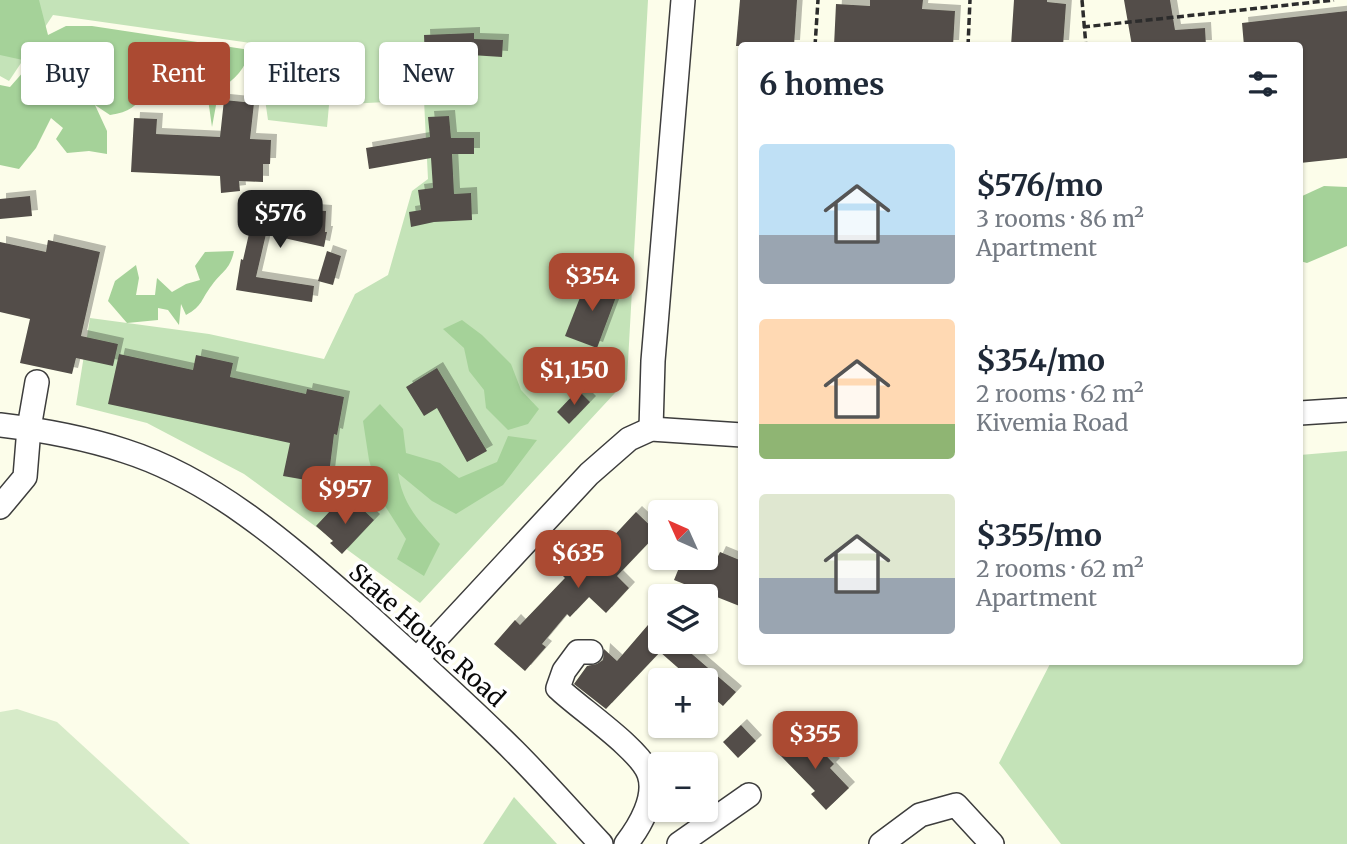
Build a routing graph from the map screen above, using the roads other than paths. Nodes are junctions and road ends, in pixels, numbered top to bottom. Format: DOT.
graph roads {
  1 [pos="683,0"];
  2 [pos="37,382"];
  3 [pos="1347,410"];
  4 [pos="1303,413"];
  5 [pos="0,425"];
  6 [pos="29,428"];
  7 [pos="651,429"];
  8 [pos="738,435"];
  9 [pos="0,507"];
  10 [pos="591,652"];
  11 [pos="417,659"];
  12 [pos="749,795"];
  13 [pos="601,844"];
  14 [pos="626,844"];
  15 [pos="679,844"];
  16 [pos="881,844"];
  17 [pos="992,844"];
  1 -- 7 [label="street"];
  2 -- 6 [label="street"];
  3 -- 4 [label="street"];
  5 -- 6 [label="street, State House Road"];
  6 -- 9 [label="street"];
  6 -- 11 [label="street, State House Road"];
  7 -- 8 [label="street"];
  7 -- 11 [label="street"];
  10 -- 14 [label="street"];
  11 -- 13 [label="street, State House Road"];
  12 -- 15 [label="street"];
  16 -- 17 [label="street"];
}
